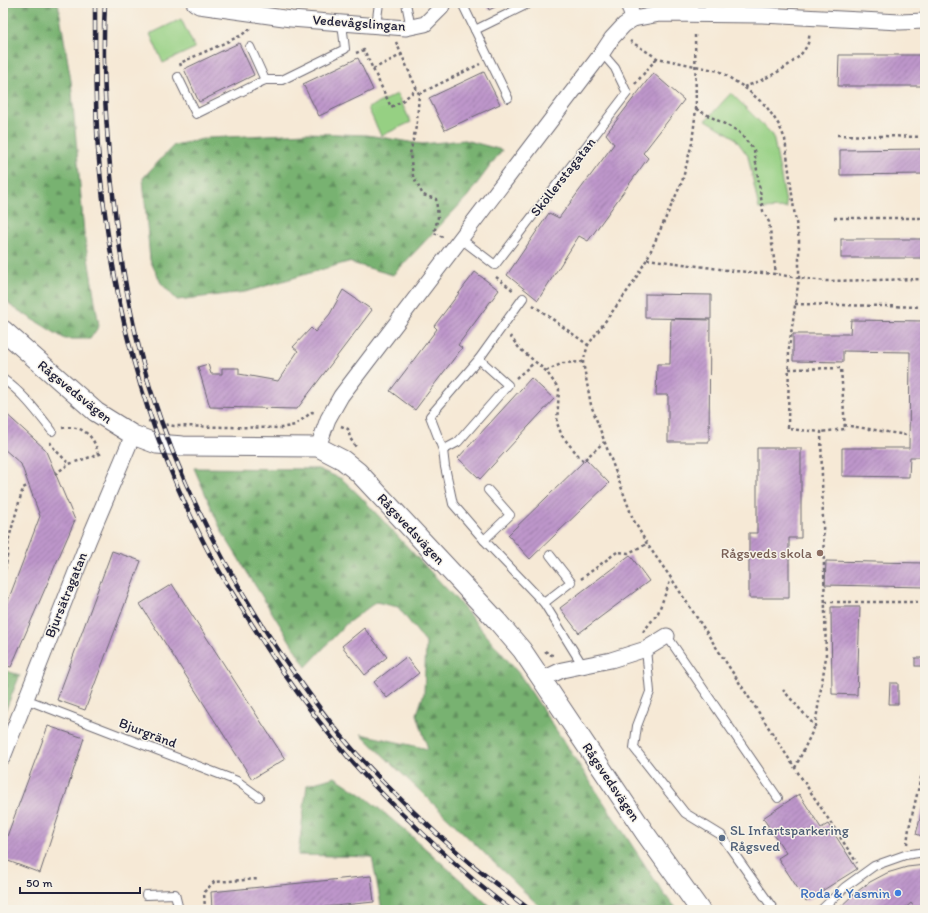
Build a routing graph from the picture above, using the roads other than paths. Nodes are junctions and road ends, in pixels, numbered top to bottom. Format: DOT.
graph roads {
  1 [pos="194,3"];
  2 [pos="379,3"];
  3 [pos="406,3"];
  4 [pos="443,3"];
  5 [pos="462,3"];
  6 [pos="530,3"];
  7 [pos="628,3"];
  8 [pos="214,5"];
  9 [pos="786,9"];
  10 [pos="633,20"];
  11 [pos="925,21"];
  12 [pos="342,23"];
  13 [pos="383,26"];
  14 [pos="410,27"];
  15 [pos="475,30"];
  16 [pos="250,47"];
  17 [pos="602,53"];
  18 [pos="178,77"];
  19 [pos="265,80"];
  20 [pos="508,98"];
  21 [pos="460,239"];
  22 [pos="523,298"];
  23 [pos="3,330"];
  24 [pos="478,359"];
  25 [pos="3,379"];
  26 [pos="52,431"];
  27 [pos="133,435"];
  28 [pos="318,447"];
  29 [pos="444,450"];
  30 [pos="488,490"];
  31 [pos="484,540"];
  32 [pos="550,555"];
  33 [pos="544,603"];
  34 [pos="667,636"];
  35 [pos="646,649"];
  36 [pos="582,666"];
  37 [pos="543,679"];
  38 [pos="25,699"];
  39 [pos="3,756"];
  40 [pos="259,797"];
  41 [pos="778,798"];
  42 [pos="925,852"];
  43 [pos="146,895"];
  44 [pos="179,910"];
  45 [pos="700,910"];
  46 [pos="774,910"];
  47 [pos="821,910"];
  1 -- 8 [label="street, Vedevågslingan"];
  2 -- 13 [label="lane"];
  3 -- 14 [label="lane"];
  4 -- 14 [label="street, Vedevågslingan"];
  5 -- 15 [label="lane"];
  6 -- 15 [label="lane"];
  7 -- 10 [label="street"];
  8 -- 12 [label="street, Vedevågslingan"];
  9 -- 10 [label="street"];
  9 -- 11 [label="street"];
  10 -- 17 [label="street"];
  12 -- 13 [label="street, Vedevågslingan"];
  12 -- 19 [label="lane"];
  13 -- 14 [label="street, Vedevågslingan"];
  15 -- 20 [label="lane"];
  16 -- 19 [label="lane"];
  17 -- 21 [label="street"];
  17 -- 21 [label="lane, Sköllerstagatan"];
  18 -- 19 [label="lane"];
  21 -- 28 [label="street"];
  22 -- 24 [label="lane"];
  23 -- 27 [label="street, Rågsvedsvägen"];
  24 -- 29 [label="lane"];
  24 -- 29 [label="lane"];
  25 -- 26 [label="lane"];
  27 -- 28 [label="street, Rågsvedsvägen"];
  27 -- 38 [label="street, Bjursätragatan"];
  28 -- 37 [label="street, Rågsvedsvägen"];
  29 -- 31 [label="lane"];
  30 -- 31 [label="lane"];
  31 -- 33 [label="lane"];
  32 -- 33 [label="lane"];
  33 -- 36 [label="lane"];
  34 -- 35 [label="street"];
  34 -- 41 [label="lane"];
  35 -- 36 [label="street"];
  35 -- 46 [label="lane"];
  36 -- 37 [label="street"];
  37 -- 45 [label="street, Rågsvedsvägen"];
  38 -- 39 [label="street, Bjursätragatan"];
  38 -- 40 [label="lane, Bjurgränd"];
  42 -- 47 [label="lane"];
  43 -- 44 [label="lane"];
}
